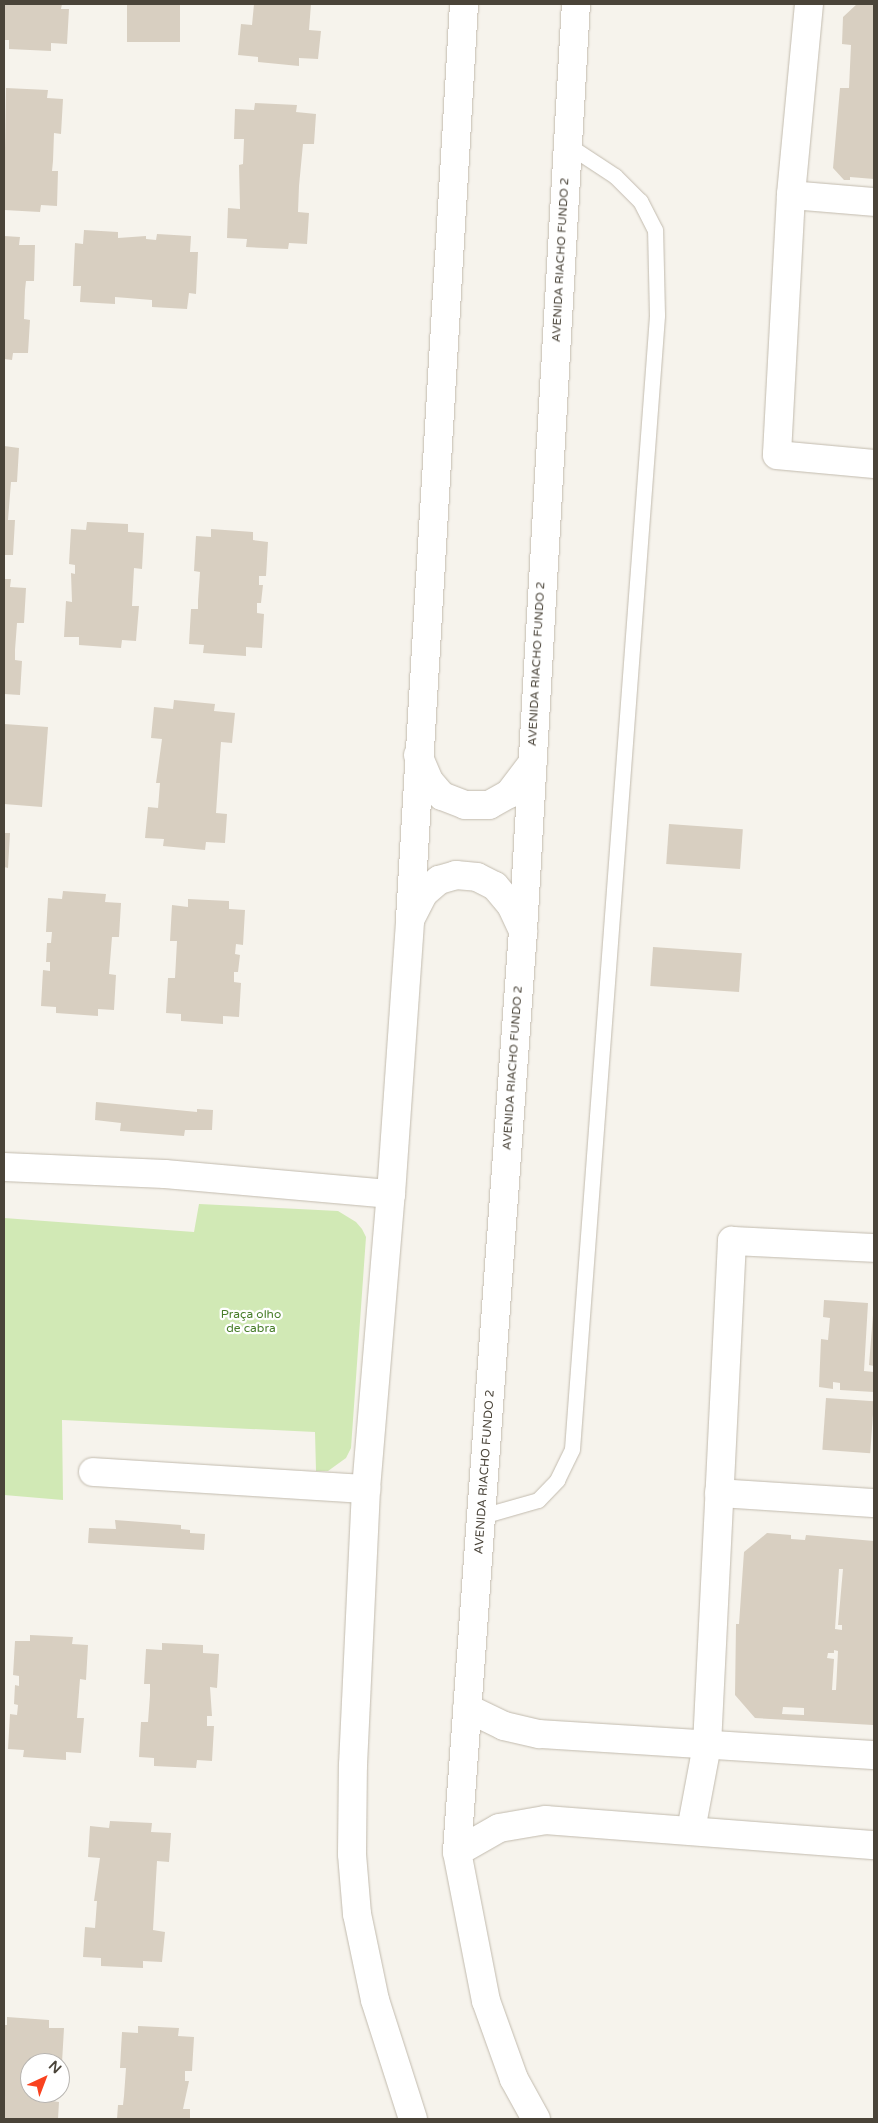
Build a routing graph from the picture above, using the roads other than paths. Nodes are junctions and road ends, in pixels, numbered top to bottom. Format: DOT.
graph roads {
  1 [pos="464,4"];
  2 [pos="576,4"];
  3 [pos="809,4"];
  4 [pos="568,145"];
  5 [pos="791,195"];
  6 [pos="874,202"];
  7 [pos="874,464"];
  8 [pos="418,754"];
  9 [pos="532,763"];
  10 [pos="410,919"];
  11 [pos="523,931"];
  12 [pos="4,1167"];
  13 [pos="392,1194"];
  14 [pos="874,1248"];
  15 [pos="93,1472"];
  16 [pos="366,1488"];
  17 [pos="719,1493"];
  18 [pos="874,1503"];
  19 [pos="482,1516"];
  20 [pos="467,1708"];
  21 [pos="707,1745"];
  22 [pos="874,1755"];
  23 [pos="692,1830"];
  24 [pos="874,1845"];
  25 [pos="457,1852"];
  26 [pos="413,2119"];
  27 [pos="536,2119"];
  1 -- 8 [label="street"];
  2 -- 4 [label="street, AVENIDA RIACHO FUNDO 2"];
  3 -- 5 [label="street"];
  4 -- 9 [label="street, AVENIDA RIACHO FUNDO 2"];
  4 -- 19 [label="lane"];
  5 -- 6 [label="street"];
  5 -- 7 [label="street"];
  8 -- 9 [label="street"];
  8 -- 10 [label="street"];
  9 -- 11 [label="street, AVENIDA RIACHO FUNDO 2"];
  10 -- 11 [label="street"];
  10 -- 13 [label="street"];
  11 -- 19 [label="street, AVENIDA RIACHO FUNDO 2"];
  12 -- 13 [label="street"];
  13 -- 16 [label="street"];
  14 -- 17 [label="street"];
  15 -- 16 [label="street"];
  16 -- 26 [label="street"];
  17 -- 18 [label="street"];
  17 -- 21 [label="street"];
  19 -- 20 [label="street, AVENIDA RIACHO FUNDO 2"];
  20 -- 21 [label="street"];
  20 -- 25 [label="street, AVENIDA RIACHO FUNDO 2"];
  21 -- 22 [label="street"];
  21 -- 23 [label="street"];
  23 -- 24 [label="street"];
  23 -- 25 [label="street"];
  25 -- 27 [label="street, AVENIDA RIACHO FUNDO 2"];
}
